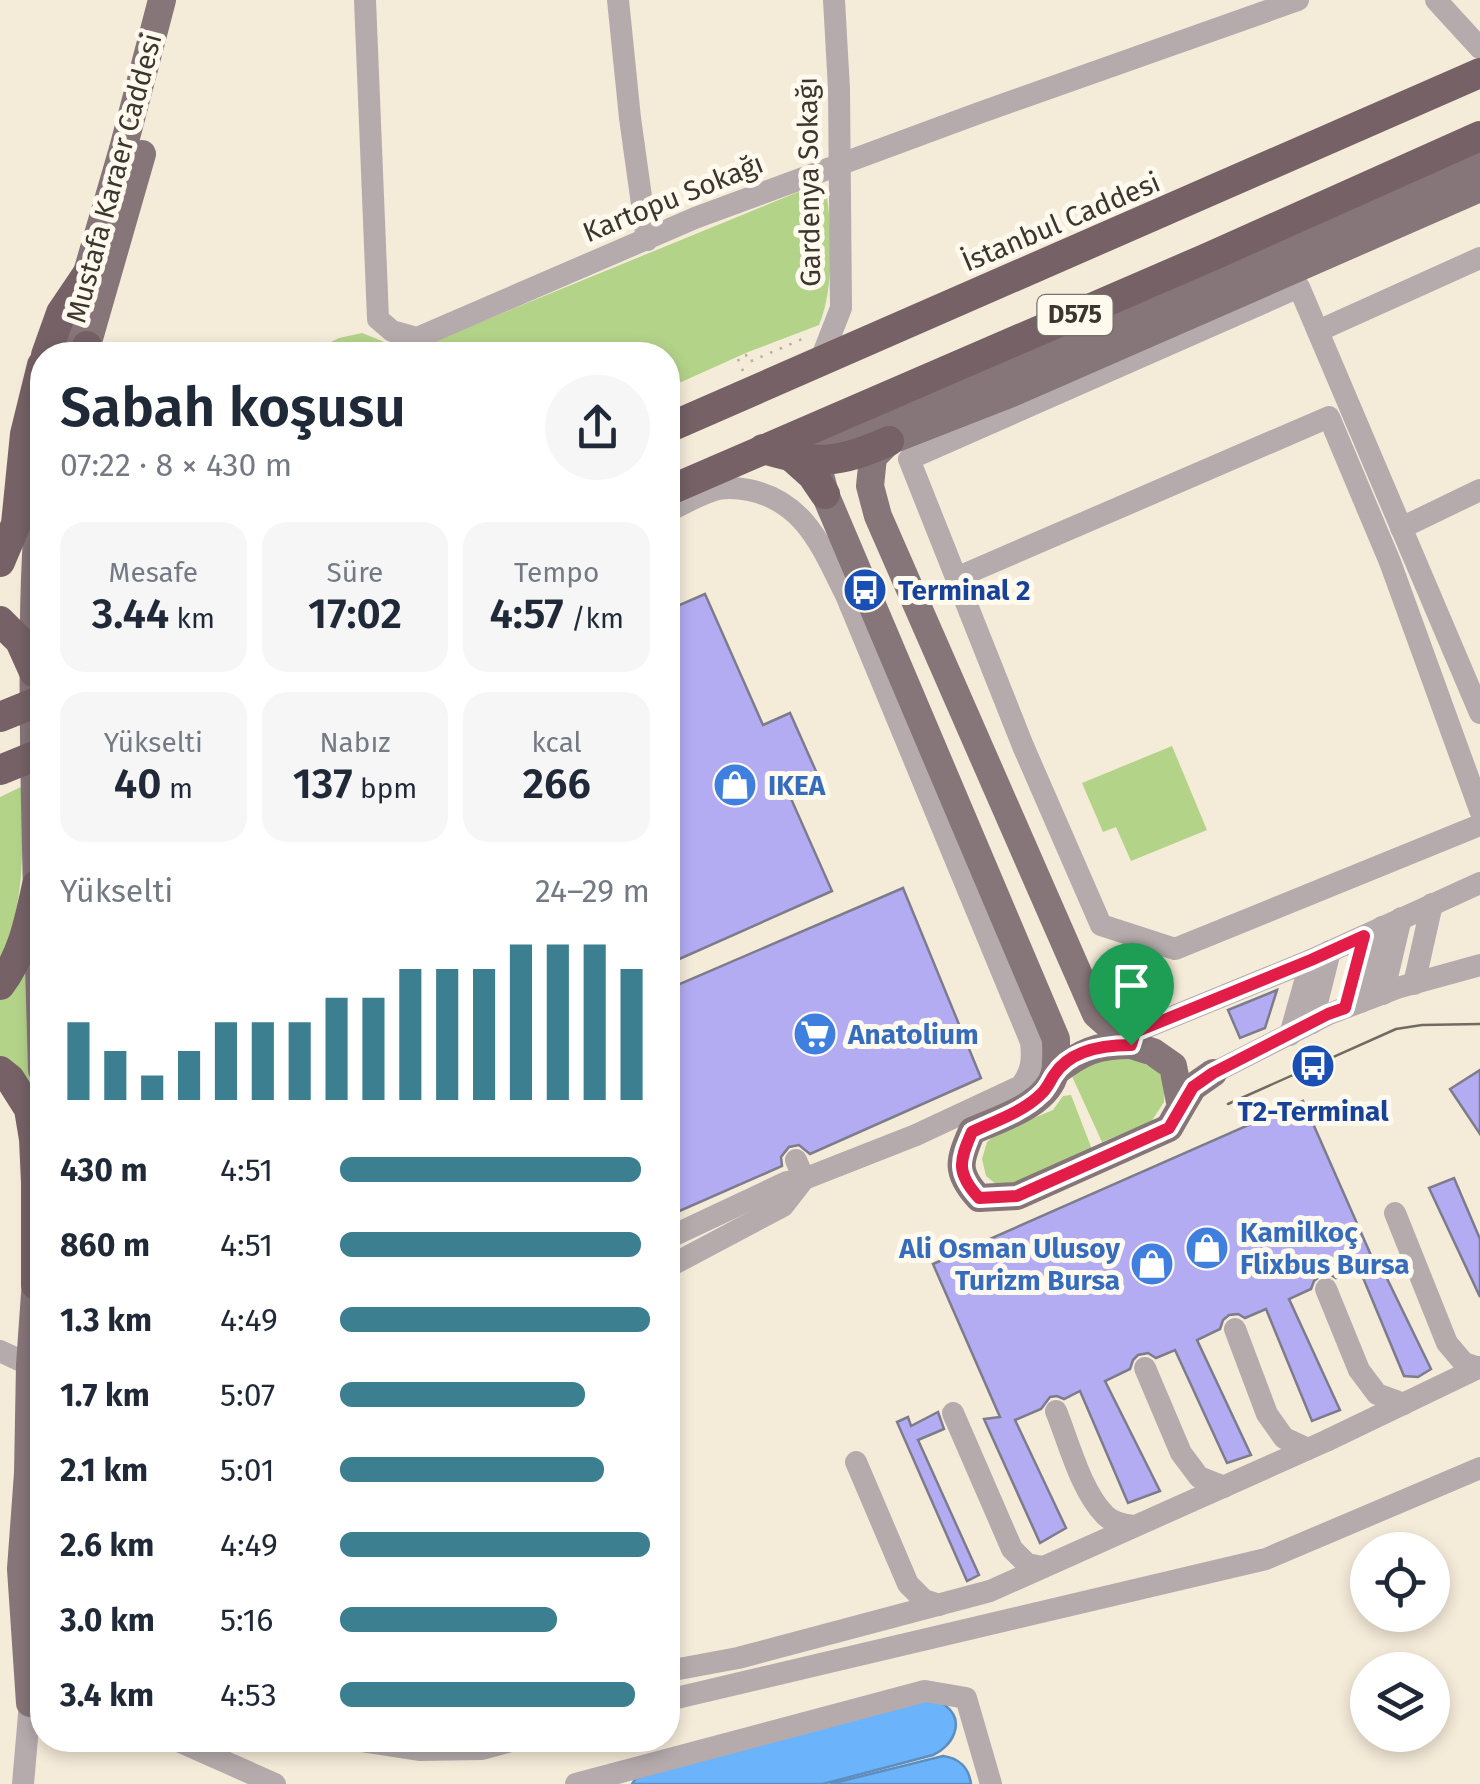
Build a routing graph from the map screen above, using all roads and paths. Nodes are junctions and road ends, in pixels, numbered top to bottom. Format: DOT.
graph roads {
  1 [pos="162,0"];
  2 [pos="181,0"];
  3 [pos="365,0"];
  4 [pos="618,0"];
  5 [pos="834,0"];
  6 [pos="1298,0"];
  7 [pos="1436,0"];
  8 [pos="1480,48"];
  9 [pos="1480,73"];
  10 [pos="1480,136"];
  11 [pos="1480,162"];
  12 [pos="840,164"];
  13 [pos="1480,188"];
  14 [pos="648,240"];
  15 [pos="1480,258"];
  16 [pos="86,276"];
  17 [pos="836,324"];
  18 [pos="1318,332"];
  19 [pos="51,342"];
  20 [pos="82,342"];
  21 [pos="84,342"];
  22 [pos="821,359"];
  23 [pos="740,364"];
  24 [pos="30,411"];
  25 [pos="680,423"];
  26 [pos="889,442"];
  27 [pos="792,456"];
  28 [pos="680,488"];
  29 [pos="1480,490"];
  30 [pos="825,494"];
  31 [pos="680,506"];
  32 [pos="1402,528"];
  33 [pos="0,562"];
  34 [pos="956,578"];
  35 [pos="0,621"];
  36 [pos="30,666"];
  37 [pos="30,693"];
  38 [pos="1479,708"];
  39 [pos="3,715"];
  40 [pos="30,758"];
  41 [pos="1,770"];
  42 [pos="1480,810"];
  43 [pos="1480,826"];
  44 [pos="1480,883"];
  45 [pos="30,914"];
  46 [pos="1373,931"];
  47 [pos="1480,966"];
  48 [pos="0,985"];
  49 [pos="1363,1002"];
  50 [pos="1290,1035"];
  51 [pos="1131,1045"];
  52 [pos="1173,1066"];
  53 [pos="0,1071"];
  54 [pos="1055,1072"];
  55 [pos="1213,1073"];
  56 [pos="1181,1107"];
  57 [pos="30,1110"];
  58 [pos="972,1132"];
  59 [pos="916,1134"];
  60 [pos="792,1171"];
  61 [pos="1395,1213"];
  62 [pos="680,1232"];
  63 [pos="680,1262"];
  64 [pos="1326,1289"];
  65 [pos="1235,1328"];
  66 [pos="0,1351"];
  67 [pos="30,1365"];
  68 [pos="1145,1368"];
  69 [pos="1480,1368"];
  70 [pos="1404,1404"];
  71 [pos="1056,1411"];
  72 [pos="953,1413"];
  73 [pos="1308,1449"];
  74 [pos="856,1462"];
  75 [pos="1480,1468"];
  76 [pos="30,1469"];
  77 [pos="28,1473"];
  78 [pos="1224,1486"];
  79 [pos="1134,1526"];
  80 [pos="20,1568"];
  81 [pos="1042,1568"];
  82 [pos="30,1587"];
  83 [pos="939,1605"];
  84 [pos="30,1627"];
  85 [pos="680,1670"];
  86 [pos="680,1697"];
  87 [pos="30,1738"];
  88 [pos="203,1752"];
  89 [pos="23,1784"];
  90 [pos="274,1784"];
  91 [pos="576,1784"];
  92 [pos="991,1784"];
  1 -- 16 [label="main road, Mustafa Karaer Caddesi"];
  2 -- 21 [label="main road, Mustafa Karaer Caddesi"];
  3 -- 14 [label="street, Kartopu Sokağı"];
  4 -- 14 [label="street"];
  5 -- 12 [label="street, Gardenya Sokağı"];
  6 -- 12 [label="street, Kartopu Sokağı"];
  7 -- 8 [label="street"];
  9 -- 22 [label="highway, İstanbul Caddesi"];
  10 -- 27 [label="highway, D575"];
  11 -- 27 [label="main road"];
  12 -- 14 [label="street, Kartopu Sokağı"];
  12 -- 17 [label="street, Gardenya Sokağı"];
  13 -- 26 [label="main road"];
  15 -- 18 [label="street"];
  16 -- 19 [label="highway"];
  16 -- 20 [label="main road, Mustafa Karaer Caddesi"];
  17 -- 22 [label="street, Gardenya Sokağı"];
  17 -- 23 [label="path"];
  18 -- 32 [label="street"];
  18 -- 34 [label="street"];
  22 -- 25 [label="highway, İstanbul Caddesi"];
  24 -- 33 [label="highway"];
  26 -- 27 [label="highway"];
  26 -- 51 [label="main road"];
  27 -- 28 [label="highway, D575"];
  27 -- 30 [label="highway"];
  29 -- 32 [label="street"];
  30 -- 54 [label="main road"];
  31 -- 59 [label="street"];
  32 -- 38 [label="street"];
  34 -- 42 [label="street"];
  34 -- 43 [label="street"];
  35 -- 36 [label="highway"];
  37 -- 39 [label="highway"];
  40 -- 41 [label="highway"];
  44 -- 46 [label="street"];
  45 -- 48 [label="highway"];
  46 -- 49 [label="street"];
  46 -- 49 [label="street"];
  46 -- 49 [label="street"];
  46 -- 49 [label="street"];
  46 -- 50 [label="street"];
  46 -- 51 [label="street"];
  47 -- 49 [label="street"];
  49 -- 50 [label="street"];
  50 -- 55 [label="street"];
  51 -- 52 [label="main road"];
  51 -- 54 [label="main road"];
  52 -- 55 [label="main road"];
  52 -- 56 [label="main road"];
  53 -- 57 [label="highway"];
  54 -- 58 [label="main road"];
  55 -- 56 [label="main road"];
  56 -- 58 [label="main road"];
  58 -- 59 [label="street"];
  59 -- 60 [label="street"];
  60 -- 62 [label="street"];
  60 -- 63 [label="street"];
  61 -- 69 [label="street"];
  64 -- 70 [label="street"];
  65 -- 73 [label="street"];
  66 -- 67 [label="street"];
  67 -- 77 [label="main road"];
  68 -- 78 [label="street"];
  69 -- 70 [label="street"];
  70 -- 73 [label="street"];
  71 -- 79 [label="street"];
  72 -- 81 [label="street"];
  73 -- 78 [label="street"];
  74 -- 83 [label="street"];
  75 -- 86 [label="street"];
  76 -- 77 [label="main road"];
  77 -- 80 [label="main road"];
  78 -- 79 [label="street"];
  79 -- 81 [label="street"];
  80 -- 82 [label="main road"];
  80 -- 84 [label="main road"];
  81 -- 83 [label="street"];
  83 -- 85 [label="street"];
  87 -- 89 [label="street"];
  88 -- 90 [label="street"];
  91 -- 92 [label="street"];
}
